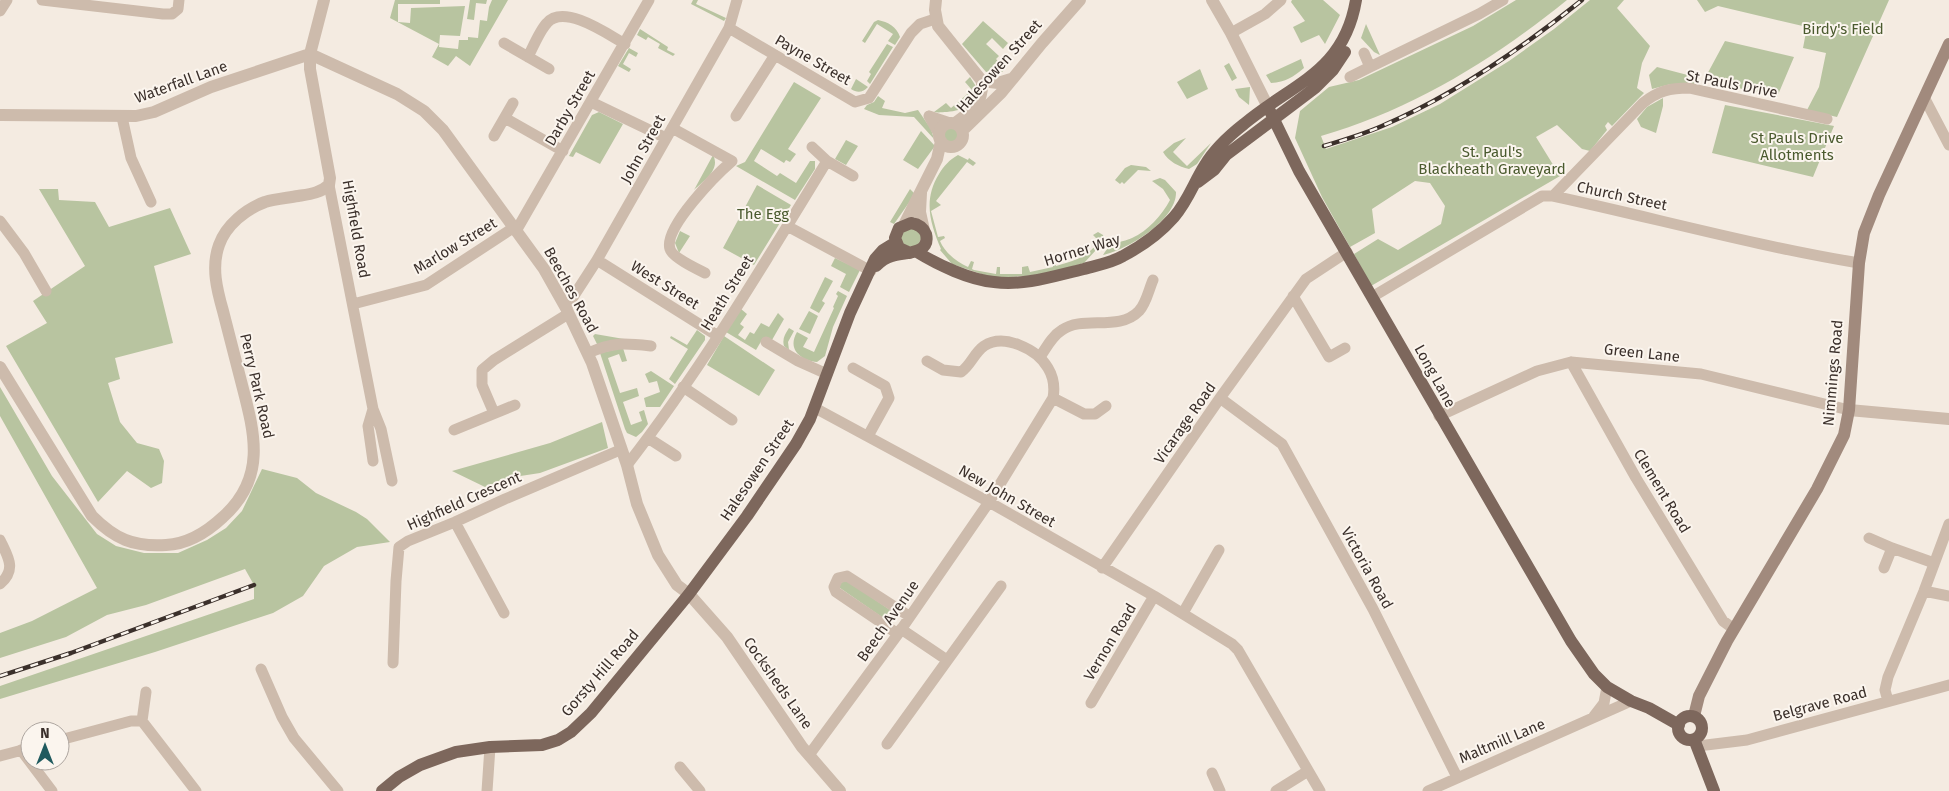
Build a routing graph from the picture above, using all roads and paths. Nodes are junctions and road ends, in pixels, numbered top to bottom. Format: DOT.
graph roads {
  1 [pos="7,0"];
  2 [pos="42,0"];
  3 [pos="179,0"];
  4 [pos="324,0"];
  5 [pos="649,0"];
  6 [pos="737,0"];
  7 [pos="936,0"];
  8 [pos="1080,0"];
  9 [pos="1212,0"];
  10 [pos="1281,0"];
  11 [pos="1356,0"];
  12 [pos="1362,0"];
  13 [pos="1503,0"];
  14 [pos="0,11"];
  15 [pos="935,19"];
  16 [pos="729,28"];
  17 [pos="1232,34"];
  18 [pos="504,43"];
  19 [pos="625,44"];
  20 [pos="1949,44"];
  21 [pos="1364,53"];
  22 [pos="310,54"];
  23 [pos="775,55"];
  24 [pos="528,57"];
  25 [pos="1370,67"];
  26 [pos="549,69"];
  27 [pos="1350,77"];
  28 [pos="1011,79"];
  29 [pos="982,81"];
  30 [pos="1925,99"];
  31 [pos="591,102"];
  32 [pos="513,103"];
  33 [pos="1268,107"];
  34 [pos="0,115"];
  35 [pos="736,116"];
  36 [pos="122,117"];
  37 [pos="505,118"];
  38 [pos="1827,119"];
  39 [pos="1274,120"];
  40 [pos="956,126"];
  41 [pos="672,128"];
  42 [pos="494,136"];
  43 [pos="666,138"];
  44 [pos="940,138"];
  45 [pos="1949,145"];
  46 [pos="954,146"];
  47 [pos="812,147"];
  48 [pos="562,151"];
  49 [pos="828,161"];
  50 [pos="934,166"];
  51 [pos="853,176"];
  52 [pos="1196,184"];
  53 [pos="329,185"];
  54 [pos="921,190"];
  55 [pos="1553,196"];
  56 [pos="151,202"];
  57 [pos="0,221"];
  58 [pos="904,225"];
  59 [pos="787,226"];
  60 [pos="514,229"];
  61 [pos="924,230"];
  62 [pos="896,242"];
  63 [pos="918,250"];
  64 [pos="1347,252"];
  65 [pos="597,260"];
  66 [pos="1859,263"];
  67 [pos="870,271"];
  68 [pos="705,273"];
  69 [pos="1154,280"];
  70 [pos="46,291"];
  71 [pos="1293,296"];
  72 [pos="1372,297"];
  73 [pos="353,304"];
  74 [pos="567,311"];
  75 [pos="718,336"];
  76 [pos="766,342"];
  77 [pos="651,346"];
  78 [pos="1345,348"];
  79 [pos="588,354"];
  80 [pos="1040,357"];
  81 [pos="927,361"];
  82 [pos="1571,362"];
  83 [pos="0,367"];
  84 [pos="853,368"];
  85 [pos="827,374"];
  86 [pos="682,387"];
  87 [pos="1053,398"];
  88 [pos="1220,398"];
  89 [pos="515,405"];
  90 [pos="1106,406"];
  91 [pos="815,408"];
  92 [pos="373,409"];
  93 [pos="1849,410"];
  94 [pos="494,413"];
  95 [pos="1439,416"];
  96 [pos="1949,419"];
  97 [pos="732,420"];
  98 [pos="454,430"];
  99 [pos="868,436"];
  100 [pos="648,438"];
  101 [pos="620,450"];
  102 [pos="676,456"];
  103 [pos="373,461"];
  104 [pos="626,465"];
  105 [pos="392,481"];
  106 [pos="989,502"];
  107 [pos="456,522"];
  108 [pos="1949,524"];
  109 [pos="1870,538"];
  110 [pos="0,540"];
  111 [pos="1892,548"];
  112 [pos="1219,550"];
  113 [pos="1934,563"];
  114 [pos="1102,568"];
  115 [pos="1884,568"];
  116 [pos="0,584"];
  117 [pos="1001,586"];
  118 [pos="1924,590"];
  119 [pos="689,594"];
  120 [pos="1154,596"];
  121 [pos="1949,596"];
  122 [pos="504,613"];
  123 [pos="1182,613"];
  124 [pos="909,616"];
  125 [pos="1734,629"];
  126 [pos="900,632"];
  127 [pos="947,660"];
  128 [pos="393,663"];
  129 [pos="261,669"];
  130 [pos="1949,685"];
  131 [pos="1607,687"];
  132 [pos="146,692"];
  133 [pos="1631,701"];
  134 [pos="1888,701"];
  135 [pos="1091,703"];
  136 [pos="1694,716"];
  137 [pos="1589,720"];
  138 [pos="142,722"];
  139 [pos="1678,725"];
  140 [pos="70,737"];
  141 [pos="1696,743"];
  142 [pos="887,744"];
  143 [pos="490,747"];
  144 [pos="20,750"];
  145 [pos="809,755"];
  146 [pos="0,756"];
  147 [pos="680,767"];
  148 [pos="39,771"];
  149 [pos="1212,772"];
  150 [pos="1308,772"];
  151 [pos="1457,777"];
  152 [pos="52,791"];
  153 [pos="196,791"];
  154 [pos="338,791"];
  155 [pos="382,791"];
  156 [pos="487,791"];
  157 [pos="700,791"];
  158 [pos="840,791"];
  159 [pos="1220,791"];
  160 [pos="1276,791"];
  161 [pos="1320,791"];
  162 [pos="1428,791"];
  163 [pos="1714,791"];
  1 -- 14 [label="street"];
  2 -- 3 [label="street"];
  4 -- 22 [label="street, Highfield Road"];
  5 -- 19 [label="street, Darby Street"];
  6 -- 16 [label="street, John Street"];
  7 -- 15 [label="street"];
  8 -- 28 [label="street, Halesowen Street"];
  9 -- 17 [label="street, Long Lane"];
  10 -- 17 [label="street"];
  11 -- 33 [label="main road, Horner Way"];
  12 -- 39 [label="main road, Horner Way"];
  13 -- 25 [label="street"];
  15 -- 23 [label="street, Payne Street"];
  15 -- 29 [label="street"];
  16 -- 23 [label="street, Payne Street"];
  16 -- 41 [label="street, John Street"];
  17 -- 33 [label="street, Long Lane"];
  18 -- 24 [label="street"];
  19 -- 24 [label="street"];
  19 -- 31 [label="street, Darby Street"];
  20 -- 30 [label="main road, Nimmings Road"];
  21 -- 25 [label="street"];
  22 -- 36 [label="street, Waterfall Lane"];
  22 -- 53 [label="street, Highfield Road"];
  22 -- 60 [label="street, Beeches Road"];
  23 -- 35 [label="street"];
  24 -- 26 [label="street"];
  25 -- 27 [label="street"];
  28 -- 29 [label="street"];
  28 -- 40 [label="street, Halesowen Street"];
  29 -- 40 [label="street"];
  30 -- 45 [label="street"];
  30 -- 66 [label="main road, Nimmings Road"];
  31 -- 43 [label="street"];
  31 -- 48 [label="street, Darby Street"];
  32 -- 37 [label="street"];
  33 -- 39 [label="main road, Long Lane"];
  33 -- 52 [label="main road, Horner Way"];
  34 -- 36 [label="street, Waterfall Lane"];
  36 -- 56 [label="street"];
  37 -- 42 [label="street"];
  37 -- 48 [label="street"];
  38 -- 55 [label="street, St Pauls Drive"];
  39 -- 52 [label="main road, Horner Way"];
  39 -- 64 [label="main road, Long Lane"];
  40 -- 44 [label="street"];
  40 -- 46 [label="street"];
  41 -- 43 [label="street, John Street"];
  41 -- 68 [label="street"];
  43 -- 65 [label="street, John Street"];
  44 -- 46 [label="street"];
  44 -- 50 [label="street"];
  46 -- 50 [label="street"];
  47 -- 49 [label="street"];
  48 -- 60 [label="street, Darby Street"];
  49 -- 51 [label="street"];
  49 -- 59 [label="street, Heath Street"];
  50 -- 54 [label="street"];
  52 -- 63 [label="main road, Horner Way"];
  53 -- 73 [label="street, Highfield Road"];
  53 -- 83 [label="street, Perry Park Road"];
  54 -- 58 [label="street"];
  54 -- 61 [label="street"];
  55 -- 66 [label="street, Church Street"];
  55 -- 72 [label="street, Church Street"];
  57 -- 70 [label="street"];
  58 -- 61 [label="main road"];
  58 -- 62 [label="main road"];
  59 -- 67 [label="street"];
  59 -- 75 [label="street, Heath Street"];
  60 -- 73 [label="street, Marlow Street"];
  60 -- 74 [label="street, Beeches Road"];
  61 -- 63 [label="main road"];
  62 -- 63 [label="main road"];
  62 -- 67 [label="main road, Halesowen Street"];
  63 -- 67 [label="main road, Halesowen Street"];
  64 -- 71 [label="street, Vicarage Road"];
  64 -- 72 [label="main road, Long Lane"];
  65 -- 74 [label="street, John Street"];
  65 -- 75 [label="street, West Street"];
  66 -- 93 [label="main road, Nimmings Road"];
  67 -- 85 [label="main road, Halesowen Street"];
  69 -- 80 [label="street"];
  71 -- 78 [label="street"];
  71 -- 88 [label="street, Vicarage Road"];
  72 -- 95 [label="main road, Long Lane"];
  73 -- 92 [label="street, Highfield Road"];
  74 -- 79 [label="street, Beeches Road"];
  74 -- 94 [label="street"];
  75 -- 86 [label="street, Heath Street"];
  76 -- 85 [label="street"];
  77 -- 79 [label="street"];
  79 -- 101 [label="street, Beeches Road"];
  80 -- 81 [label="street"];
  80 -- 87 [label="street"];
  82 -- 93 [label="street, Green Lane"];
  82 -- 95 [label="street, Green Lane"];
  82 -- 125 [label="street, Clement Road"];
  84 -- 99 [label="street"];
  85 -- 91 [label="main road, Halesowen Street"];
  86 -- 97 [label="street"];
  86 -- 100 [label="street, Heath Street"];
  87 -- 90 [label="street"];
  87 -- 106 [label="street, Beech Avenue"];
  88 -- 114 [label="street, Vicarage Road"];
  88 -- 151 [label="street, Victoria Road"];
  89 -- 94 [label="street"];
  91 -- 99 [label="street, New John Street"];
  91 -- 119 [label="main road, Halesowen Street"];
  92 -- 103 [label="street"];
  92 -- 105 [label="street"];
  93 -- 96 [label="street"];
  93 -- 125 [label="main road, Nimmings Road"];
  94 -- 98 [label="street"];
  95 -- 131 [label="main road, Long Lane"];
  99 -- 106 [label="street, New John Street"];
  100 -- 102 [label="street"];
  100 -- 104 [label="street, Heath Street"];
  101 -- 104 [label="street, Beeches Road"];
  101 -- 107 [label="street, Highfield Crescent"];
  104 -- 119 [label="street, Beeches Road"];
  106 -- 114 [label="street, New John Street"];
  106 -- 124 [label="street, Beech Avenue"];
  107 -- 122 [label="street"];
  107 -- 128 [label="street, Highfield Crescent"];
  108 -- 113 [label="street"];
  109 -- 111 [label="street"];
  110 -- 116 [label="street"];
  111 -- 113 [label="street"];
  111 -- 115 [label="street"];
  112 -- 123 [label="street"];
  113 -- 118 [label="street"];
  114 -- 120 [label="street, New John Street"];
  117 -- 127 [label="street"];
  118 -- 121 [label="street"];
  118 -- 134 [label="street"];
  119 -- 143 [label="main road, Gorsty Hill Road"];
  119 -- 145 [label="street, Cocksheds Lane"];
  120 -- 123 [label="street, New John Street"];
  120 -- 135 [label="street, Vernon Road"];
  123 -- 150 [label="street, New John Street"];
  124 -- 126 [label="street, Beech Avenue"];
  124 -- 126 [label="street"];
  125 -- 136 [label="main road, Nimmings Road"];
  126 -- 127 [label="street"];
  126 -- 145 [label="street, Beech Avenue"];
  127 -- 142 [label="street"];
  129 -- 154 [label="street"];
  130 -- 134 [label="street, Belgrave Road"];
  131 -- 133 [label="main road, Long Lane"];
  131 -- 137 [label="street, Maltmill Lane"];
  132 -- 138 [label="street"];
  133 -- 137 [label="street, Maltmill Lane"];
  133 -- 139 [label="main road, Long Lane"];
  134 -- 141 [label="street, Belgrave Road"];
  136 -- 139 [label="main road"];
  136 -- 141 [label="main road"];
  137 -- 151 [label="street, Maltmill Lane"];
  138 -- 140 [label="street"];
  138 -- 153 [label="street"];
  139 -- 141 [label="main road"];
  141 -- 163 [label="main road"];
  143 -- 155 [label="main road, Gorsty Hill Road"];
  143 -- 156 [label="street"];
  144 -- 146 [label="street"];
  145 -- 158 [label="street, Cocksheds Lane"];
  147 -- 157 [label="street"];
  148 -- 152 [label="street"];
  149 -- 159 [label="street"];
  150 -- 160 [label="street"];
  150 -- 161 [label="street, New John Street"];
  151 -- 162 [label="street, Maltmill Lane"];
}
